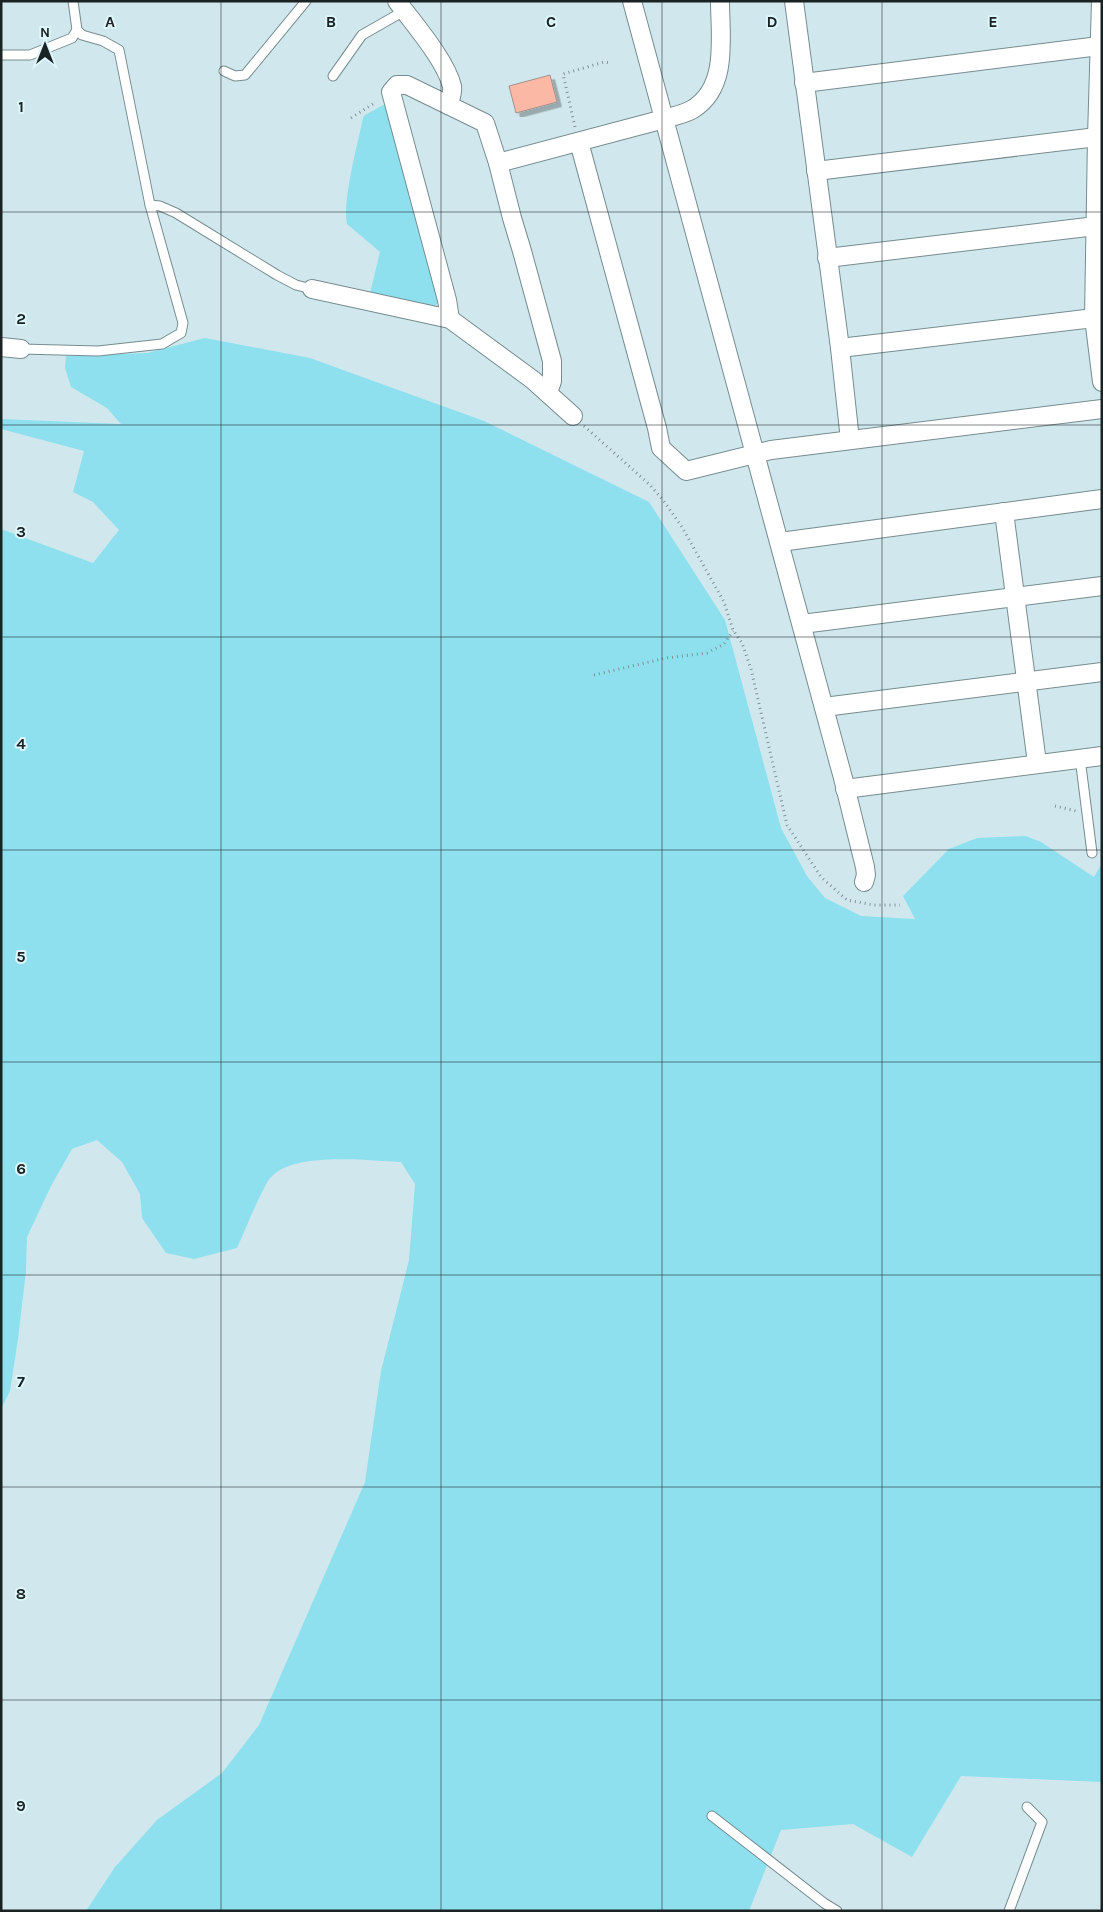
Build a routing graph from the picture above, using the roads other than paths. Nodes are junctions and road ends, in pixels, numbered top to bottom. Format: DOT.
graph roads {
  1 [pos="73,1"];
  2 [pos="306,1"];
  3 [pos="632,1"];
  4 [pos="720,1"];
  5 [pos="794,1"];
  6 [pos="1101,1"];
  7 [pos="400,6"];
  8 [pos="77,30"];
  9 [pos="1099,46"];
  10 [pos="1,55"];
  11 [pos="224,71"];
  12 [pos="332,76"];
  13 [pos="804,83"];
  14 [pos="448,105"];
  15 [pos="664,119"];
  16 [pos="578,136"];
  17 [pos="1097,136"];
  18 [pos="498,163"];
  19 [pos="816,171"];
  20 [pos="150,205"];
  21 [pos="1096,226"];
  22 [pos="827,258"];
  23 [pos="312,289"];
  24 [pos="1094,318"];
  25 [pos="450,319"];
  26 [pos="1,348"];
  27 [pos="840,348"];
  28 [pos="21,350"];
  29 [pos="1102,382"];
  30 [pos="548,393"];
  31 [pos="1102,409"];
  32 [pos="573,416"];
  33 [pos="850,440"];
  34 [pos="755,454"];
  35 [pos="1102,500"];
  36 [pos="1004,512"];
  37 [pos="780,542"];
  38 [pos="1102,586"];
  39 [pos="1016,597"];
  40 [pos="802,624"];
  41 [pos="1102,672"];
  42 [pos="1027,682"];
  43 [pos="824,707"];
  44 [pos="1102,756"];
  45 [pos="1080,758"];
  46 [pos="1037,763"];
  47 [pos="846,789"];
  48 [pos="1092,852"];
  49 [pos="864,882"];
  50 [pos="1027,1807"];
  51 [pos="712,1816"];
  52 [pos="837,1911"];
  53 [pos="1009,1911"];
  1 -- 8 [label="lane"];
  2 -- 11 [label="lane"];
  3 -- 15 [label="street"];
  4 -- 15 [label="street"];
  5 -- 13 [label="street"];
  6 -- 9 [label="street"];
  7 -- 12 [label="lane"];
  7 -- 14 [label="street"];
  8 -- 10 [label="lane"];
  8 -- 20 [label="lane"];
  9 -- 13 [label="street"];
  9 -- 17 [label="street"];
  13 -- 19 [label="street"];
  14 -- 18 [label="street"];
  14 -- 25 [label="street"];
  15 -- 16 [label="street"];
  15 -- 34 [label="street"];
  16 -- 18 [label="street"];
  16 -- 34 [label="street"];
  17 -- 19 [label="street"];
  17 -- 21 [label="street"];
  18 -- 30 [label="street"];
  19 -- 22 [label="street"];
  20 -- 23 [label="lane"];
  20 -- 28 [label="lane"];
  21 -- 22 [label="street"];
  21 -- 24 [label="street"];
  22 -- 27 [label="street"];
  23 -- 25 [label="street"];
  24 -- 27 [label="street"];
  24 -- 29 [label="street"];
  25 -- 30 [label="street"];
  26 -- 28 [label="street"];
  27 -- 33 [label="street"];
  30 -- 32 [label="street"];
  31 -- 33 [label="street"];
  33 -- 34 [label="street"];
  34 -- 37 [label="street"];
  35 -- 36 [label="street"];
  36 -- 37 [label="street"];
  36 -- 39 [label="street"];
  37 -- 40 [label="street"];
  38 -- 39 [label="street"];
  39 -- 40 [label="street"];
  39 -- 42 [label="street"];
  40 -- 43 [label="street"];
  41 -- 42 [label="street"];
  42 -- 43 [label="street"];
  42 -- 46 [label="street"];
  43 -- 47 [label="street"];
  44 -- 45 [label="street"];
  45 -- 46 [label="street"];
  45 -- 48 [label="lane"];
  46 -- 47 [label="street"];
  47 -- 49 [label="street"];
  50 -- 53 [label="lane"];
  51 -- 52 [label="lane"];
}
